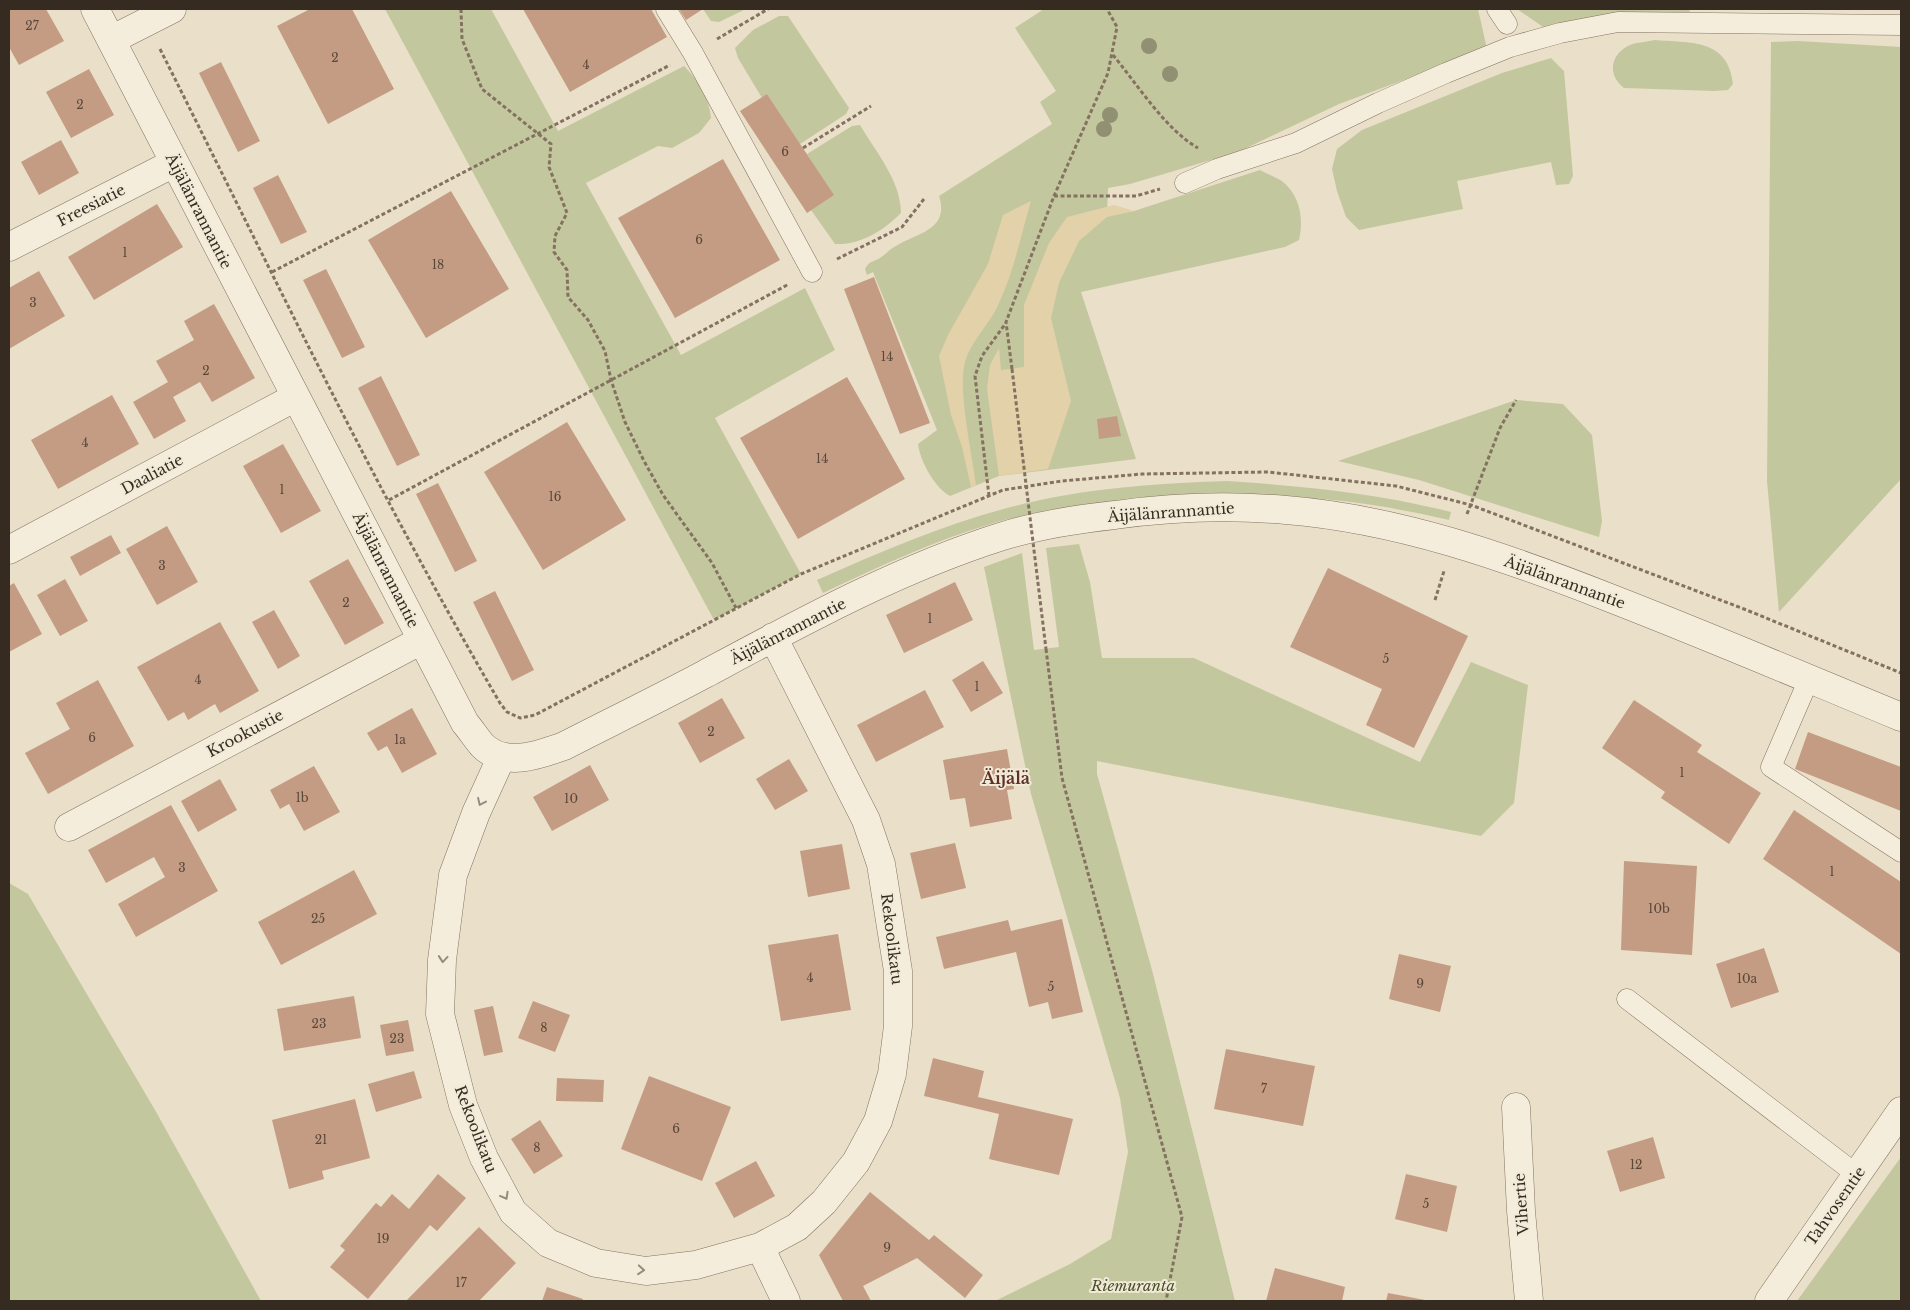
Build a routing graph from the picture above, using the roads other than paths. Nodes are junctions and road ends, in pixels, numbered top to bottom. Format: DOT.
graph roads {
  1 [pos="95,9"];
  2 [pos="172,9"];
  3 [pos="666,9"];
  4 [pos="1769,17"];
  5 [pos="1901,25"];
  6 [pos="111,40"];
  7 [pos="174,163"];
  8 [pos="1185,183"];
  9 [pos="9,247"];
  10 [pos="812,272"];
  11 [pos="296,398"];
  12 [pos="9,550"];
  13 [pos="773,637"];
  14 [pos="422,640"];
  15 [pos="1809,679"];
  16 [pos="1901,717"];
  17 [pos="501,758"];
  18 [pos="69,827"];
  19 [pos="1901,852"];
  20 [pos="1627,999"];
  21 [pos="1516,1107"];
  22 [pos="1901,1111"];
  23 [pos="1856,1174"];
  24 [pos="760,1247"];
  25 [pos="786,1301"];
  26 [pos="1529,1301"];
  27 [pos="1769,1301"];
  1 -- 6 [label="street, Äijälänrannantie"];
  2 -- 6 [label="street"];
  3 -- 10 [label="lane"];
  4 -- 5 [label="lane"];
  4 -- 8 [label="lane"];
  6 -- 7 [label="street, Äijälänrannantie"];
  7 -- 9 [label="street, Freesiatie"];
  7 -- 11 [label="street, Äijälänrannantie"];
  11 -- 12 [label="street, Daaliatie"];
  11 -- 14 [label="street, Äijälänrannantie"];
  13 -- 15 [label="street, Äijälänrannantie"];
  13 -- 17 [label="street, Äijälänrannantie"];
  13 -- 24 [label="street, Rekoolikatu"];
  14 -- 17 [label="street, Äijälänrannantie"];
  14 -- 18 [label="street, Krookustie"];
  15 -- 16 [label="street, Äijälänrannantie"];
  15 -- 19 [label="lane"];
  17 -- 24 [label="street, Rekoolikatu, one-way"];
  20 -- 23 [label="lane"];
  21 -- 26 [label="street, Vihertie"];
  22 -- 23 [label="street, Tahvosentie"];
  23 -- 27 [label="street, Tahvosentie"];
  24 -- 25 [label="street"];
}
